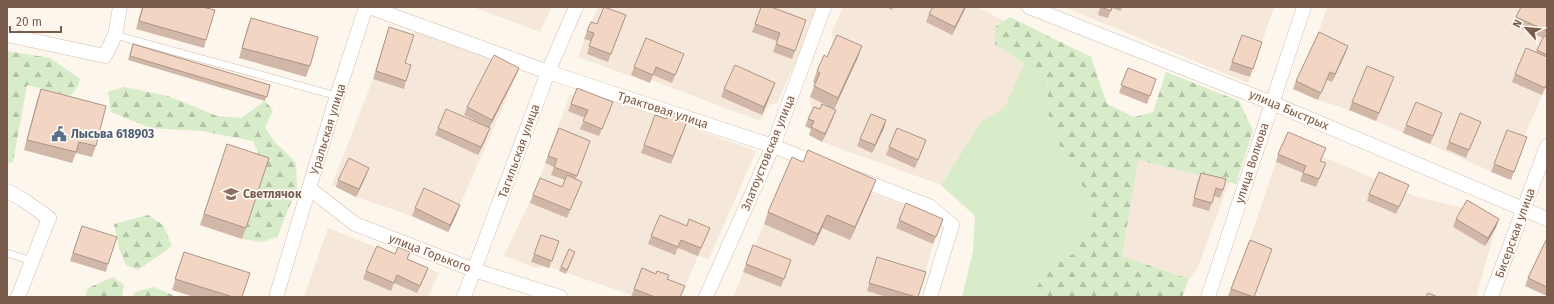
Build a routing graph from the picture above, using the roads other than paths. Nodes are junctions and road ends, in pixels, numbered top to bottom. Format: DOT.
graph roads {
  1 [pos="120,7"];
  2 [pos="367,7"];
  3 [pos="576,7"];
  4 [pos="824,7"];
  5 [pos="1304,7"];
  6 [pos="1032,8"];
  7 [pos="7,35"];
  8 [pos="115,35"];
  9 [pos="548,72"];
  10 [pos="337,96"];
  11 [pos="1272,103"];
  12 [pos="772,146"];
  13 [pos="1547,146"];
  14 [pos="832,169"];
  15 [pos="847,174"];
  16 [pos="310,189"];
  17 [pos="7,191"];
  18 [pos="1523,210"];
  19 [pos="1547,220"];
  20 [pos="7,253"];
  21 [pos="32,261"];
  22 [pos="474,270"];
  23 [pos="18,297"];
  24 [pos="276,297"];
  25 [pos="464,297"];
  26 [pos="560,297"];
  27 [pos="706,297"];
  28 [pos="930,297"];
  29 [pos="1208,297"];
  30 [pos="1491,297"];
  1 -- 8 [label="street"];
  2 -- 9 [label="street, Трактовая улица"];
  2 -- 10 [label="street, Уральская улица"];
  3 -- 9 [label="street, Тагильская улица"];
  4 -- 12 [label="street, Златоустовская улица"];
  5 -- 11 [label="street, улица Волкова"];
  6 -- 11 [label="street, улица Быстрых"];
  7 -- 8 [label="street"];
  8 -- 10 [label="lane"];
  9 -- 12 [label="street, Трактовая улица"];
  9 -- 22 [label="street, Тагильская улица"];
  10 -- 16 [label="street, Уральская улица"];
  11 -- 18 [label="street, улица Быстрых"];
  11 -- 29 [label="street, улица Волкова"];
  12 -- 14 [label="street, Трактовая улица"];
  12 -- 27 [label="street, Златоустовская улица"];
  13 -- 18 [label="street, Бисерская улица"];
  15 -- 28 [label="street"];
  16 -- 22 [label="street, улица Горького"];
  16 -- 24 [label="street, Уральская улица"];
  17 -- 21 [label="street"];
  18 -- 19 [label="street, улица Быстрых"];
  18 -- 30 [label="street, Бисерская улица"];
  20 -- 21 [label="lane"];
  21 -- 23 [label="street"];
  22 -- 25 [label="street, Тагильская улица"];
  22 -- 26 [label="street, улица Горького"];
}
